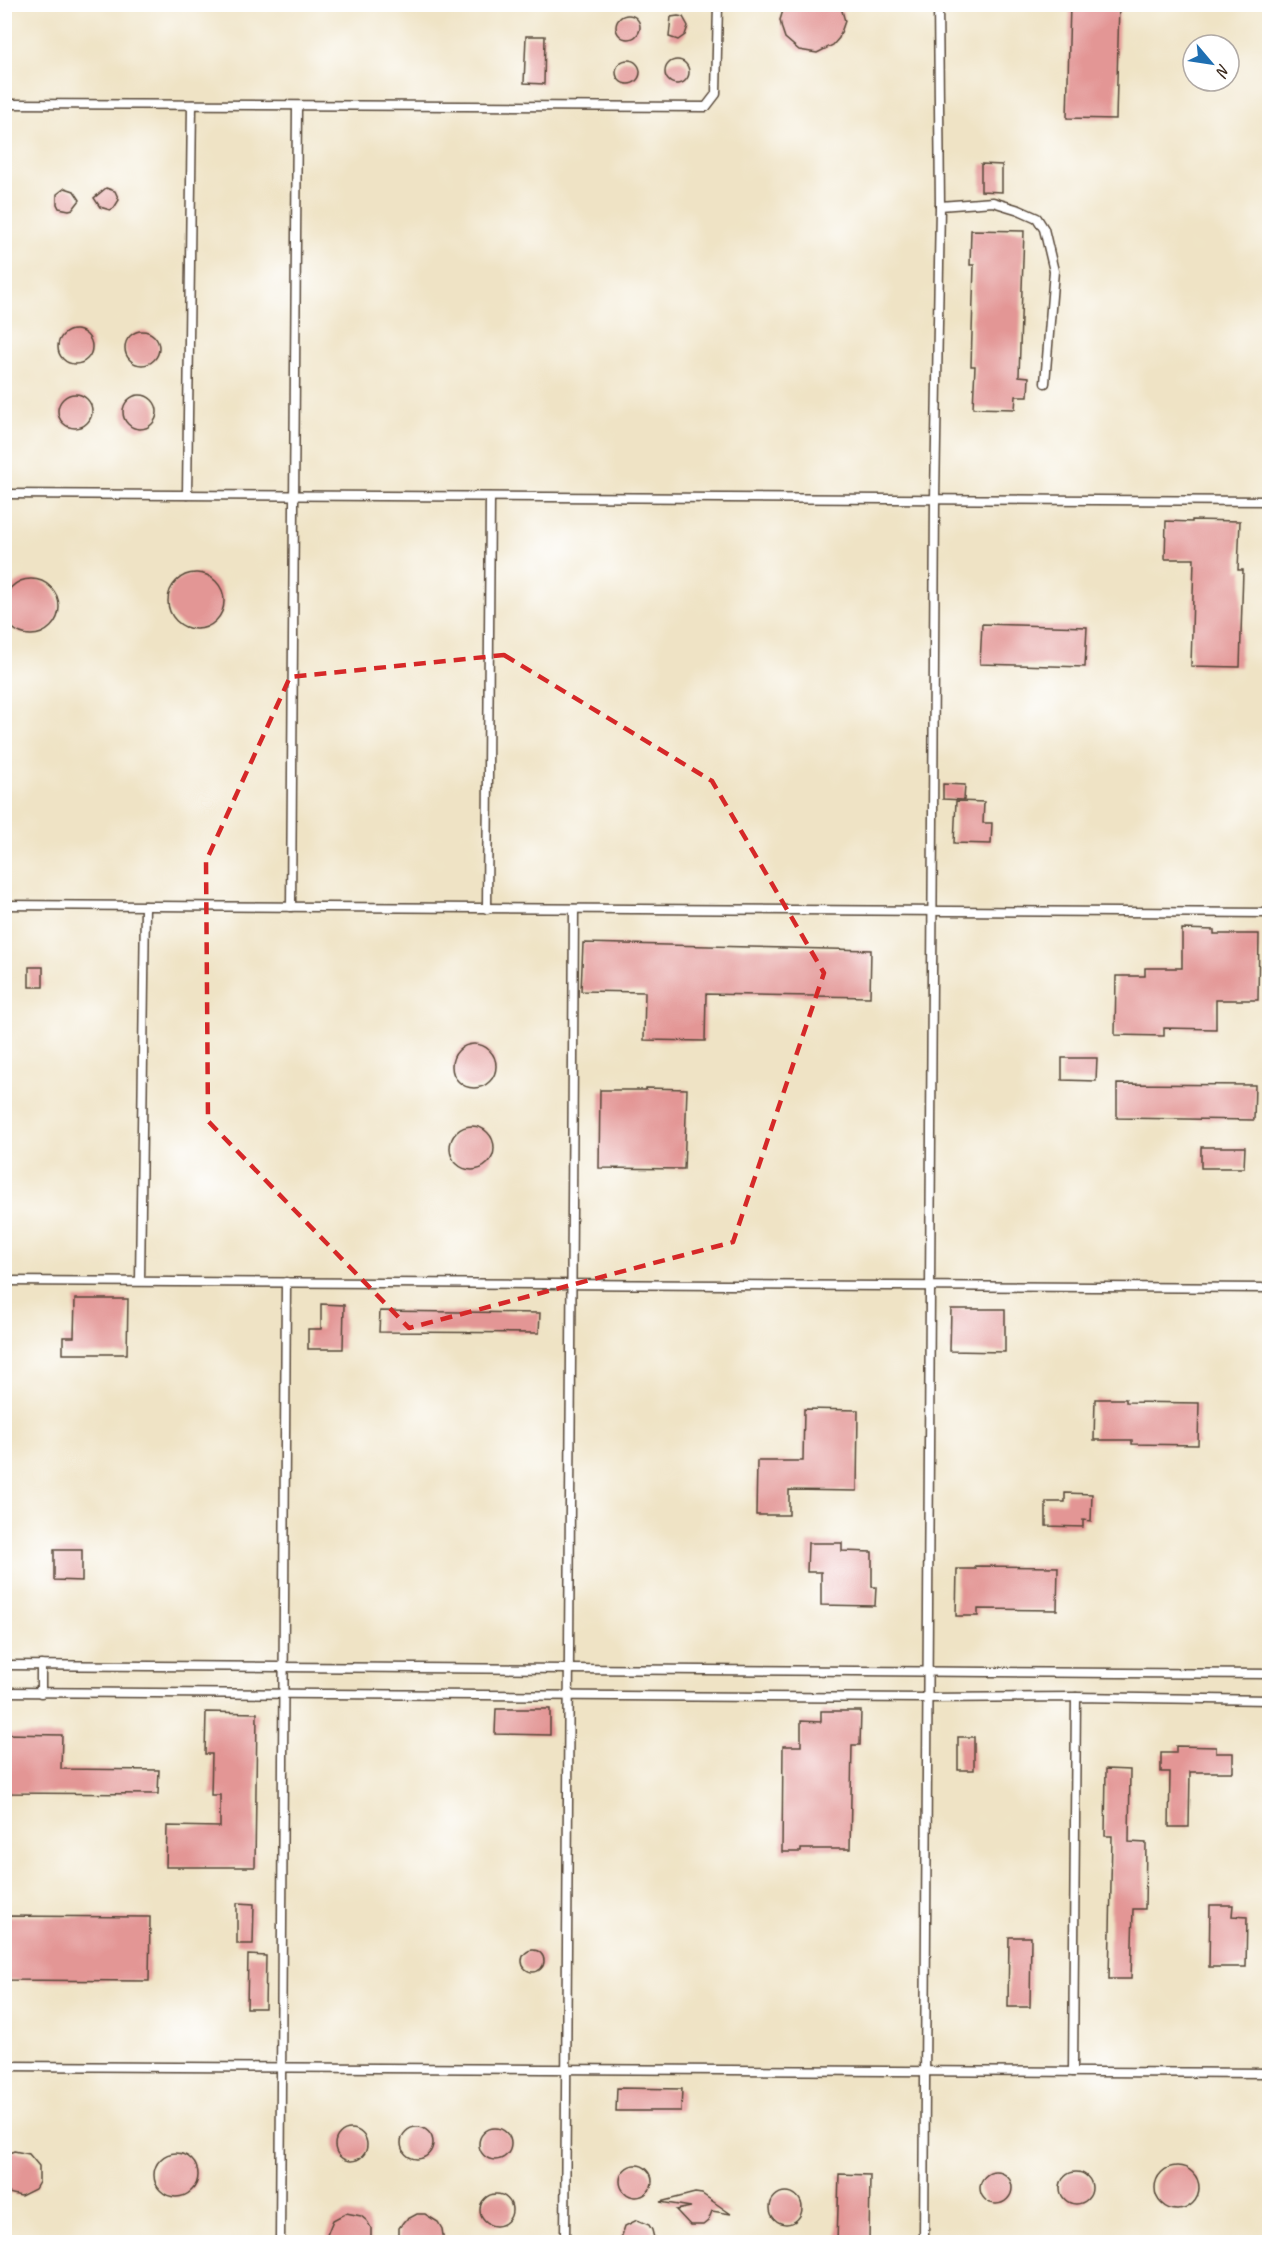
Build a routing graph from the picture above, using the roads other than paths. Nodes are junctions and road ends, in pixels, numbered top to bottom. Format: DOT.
graph roads {
  1 [pos="718,4"];
  2 [pos="938,4"];
  3 [pos="4,104"];
  4 [pos="192,105"];
  5 [pos="297,106"];
  6 [pos="940,206"];
  7 [pos="1045,382"];
  8 [pos="4,494"];
  9 [pos="187,495"];
  10 [pos="294,496"];
  11 [pos="489,497"];
  12 [pos="935,499"];
  13 [pos="1269,501"];
  14 [pos="4,905"];
  15 [pos="145,906"];
  16 [pos="291,907"];
  17 [pos="487,909"];
  18 [pos="574,909"];
  19 [pos="932,911"];
  20 [pos="1269,913"];
  21 [pos="4,1281"];
  22 [pos="140,1281"];
  23 [pos="286,1282"];
  24 [pos="571,1284"];
  25 [pos="930,1286"];
  26 [pos="1269,1288"];
  27 [pos="4,1665"];
  28 [pos="41,1665"];
  29 [pos="284,1667"];
  30 [pos="569,1669"];
  31 [pos="927,1671"];
  32 [pos="1269,1674"];
  33 [pos="4,1692"];
  34 [pos="41,1693"];
  35 [pos="284,1694"];
  36 [pos="569,1696"];
  37 [pos="1076,1696"];
  38 [pos="927,1698"];
  39 [pos="1269,1700"];
  40 [pos="4,2066"];
  41 [pos="281,2067"];
  42 [pos="566,2069"];
  43 [pos="925,2071"];
  44 [pos="1073,2072"];
  45 [pos="1269,2073"];
  46 [pos="280,2242"];
  47 [pos="565,2242"];
  48 [pos="924,2242"];
  1 -- 5 [label="lane"];
  2 -- 6 [label="lane"];
  3 -- 4 [label="lane"];
  4 -- 5 [label="lane"];
  4 -- 9 [label="lane"];
  5 -- 10 [label="lane"];
  6 -- 7 [label="lane"];
  6 -- 12 [label="lane"];
  8 -- 9 [label="lane"];
  9 -- 10 [label="lane"];
  10 -- 11 [label="lane"];
  10 -- 16 [label="lane"];
  11 -- 12 [label="lane"];
  11 -- 17 [label="lane"];
  12 -- 13 [label="lane"];
  12 -- 19 [label="lane"];
  14 -- 15 [label="lane"];
  15 -- 16 [label="lane"];
  15 -- 22 [label="lane"];
  16 -- 17 [label="lane"];
  17 -- 18 [label="lane"];
  18 -- 19 [label="lane"];
  18 -- 24 [label="lane"];
  19 -- 20 [label="lane"];
  19 -- 25 [label="lane"];
  21 -- 22 [label="lane"];
  22 -- 23 [label="lane"];
  23 -- 24 [label="lane"];
  23 -- 29 [label="lane"];
  24 -- 25 [label="lane"];
  24 -- 30 [label="lane"];
  25 -- 26 [label="lane"];
  25 -- 31 [label="lane"];
  27 -- 28 [label="lane"];
  28 -- 29 [label="lane"];
  28 -- 34 [label="lane"];
  29 -- 30 [label="lane"];
  29 -- 35 [label="lane"];
  30 -- 31 [label="lane"];
  30 -- 36 [label="lane"];
  31 -- 32 [label="lane"];
  31 -- 38 [label="lane"];
  33 -- 34 [label="lane"];
  34 -- 35 [label="lane"];
  35 -- 36 [label="lane"];
  35 -- 41 [label="lane"];
  36 -- 38 [label="lane"];
  36 -- 42 [label="lane"];
  37 -- 38 [label="lane"];
  37 -- 39 [label="lane"];
  37 -- 44 [label="lane"];
  38 -- 43 [label="lane"];
  40 -- 41 [label="lane"];
  41 -- 42 [label="lane"];
  41 -- 46 [label="lane"];
  42 -- 43 [label="lane"];
  42 -- 47 [label="lane"];
  43 -- 44 [label="lane"];
  43 -- 48 [label="lane"];
  44 -- 45 [label="lane"];
}
